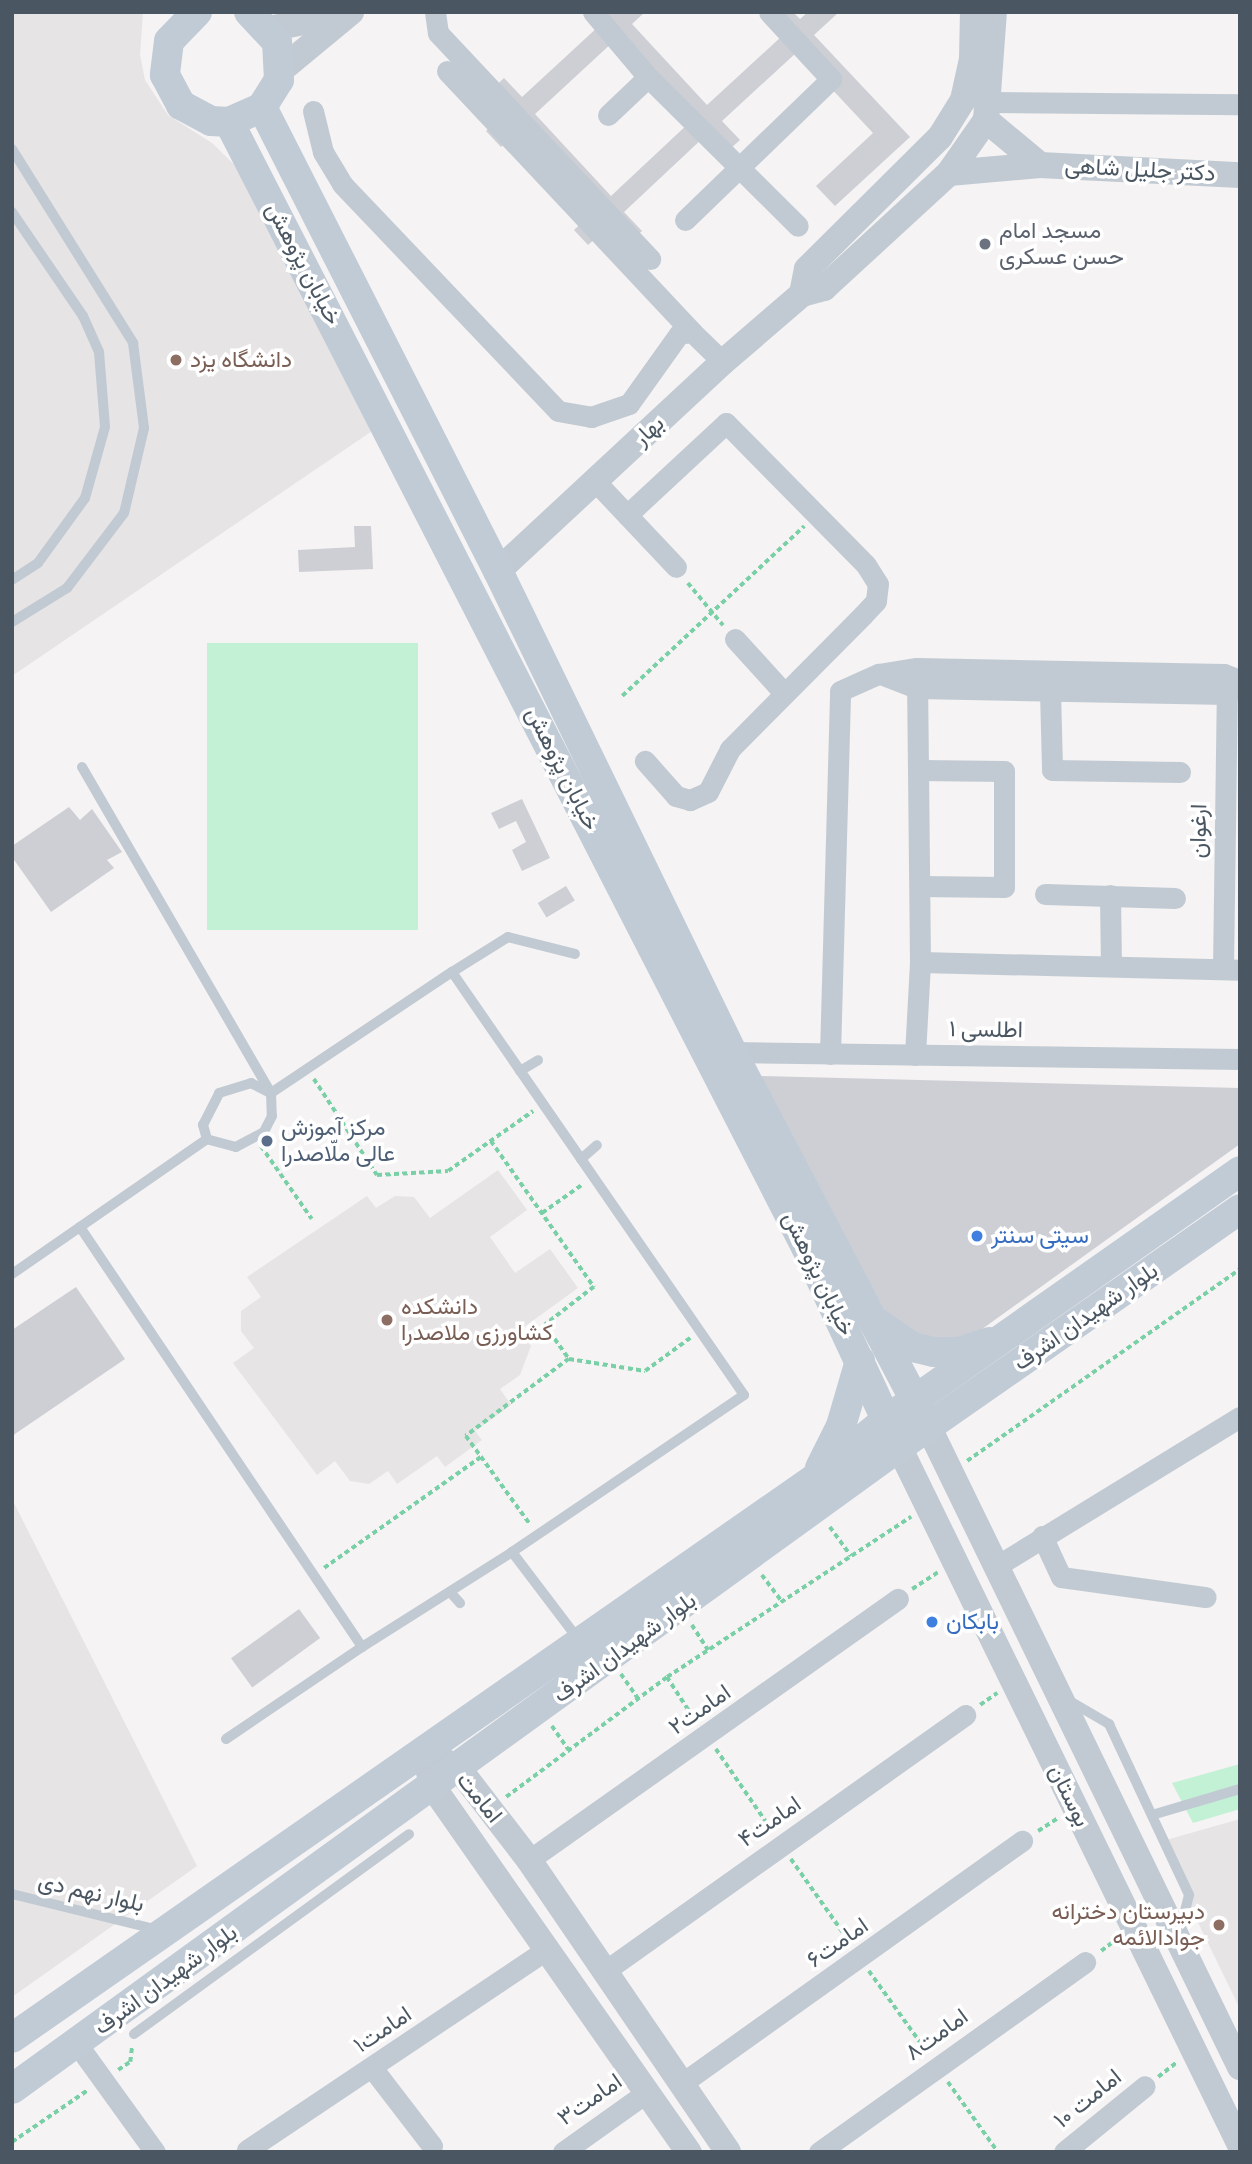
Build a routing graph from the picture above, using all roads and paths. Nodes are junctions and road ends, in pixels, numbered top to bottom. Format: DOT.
graph roads {
  1 [pos="350,12"];
  2 [pos="435,12"];
  3 [pos="593,12"];
  4 [pos="769,12"];
  5 [pos="973,12"];
  6 [pos="994,12"];
  7 [pos="182,17"];
  8 [pos="259,21"];
  9 [pos="281,70"];
  10 [pos="447,71"];
  11 [pos="648,77"];
  12 [pos="1240,104"];
  13 [pos="262,107"];
  14 [pos="313,111"];
  15 [pos="988,111"];
  16 [pos="607,115"];
  17 [pos="229,122"];
  18 [pos="12,149"];
  19 [pos="1040,165"];
  20 [pos="741,168"];
  21 [pos="949,173"];
  22 [pos="1240,175"];
  23 [pos="12,212"];
  24 [pos="685,220"];
  25 [pos="798,226"];
  26 [pos="650,259"];
  27 [pos="802,294"];
  28 [pos="692,331"];
  29 [pos="723,362"];
  30 [pos="595,481"];
  31 [pos="816,514"];
  32 [pos="627,515"];
  33 [pos="676,567"];
  34 [pos="498,571"];
  35 [pos="12,580"];
  36 [pos="712,613"];
  37 [pos="12,622"];
  38 [pos="735,639"];
  39 [pos="877,674"];
  40 [pos="1235,686"];
  41 [pos="917,688"];
  42 [pos="1050,691"];
  43 [pos="783,692"];
  44 [pos="622,696"];
  45 [pos="645,761"];
  46 [pos="82,767"];
  47 [pos="920,770"];
  48 [pos="1181,772"];
  49 [pos="1232,834"];
  50 [pos="920,886"];
  51 [pos="1045,894"];
  52 [pos="1110,895"];
  53 [pos="1175,898"];
  54 [pos="575,954"];
  55 [pos="920,962"];
  56 [pos="1111,967"];
  57 [pos="1231,970"];
  58 [pos="452,972"];
  59 [pos="732,1052"];
  60 [pos="830,1054"];
  61 [pos="915,1055"];
  62 [pos="1240,1059"];
  63 [pos="538,1060"];
  64 [pos="307,1069"];
  65 [pos="520,1071"];
  66 [pos="271,1093"];
  67 [pos="543,1104"];
  68 [pos="207,1139"];
  69 [pos="256,1139"];
  70 [pos="491,1141"];
  71 [pos="597,1145"];
  72 [pos="581,1159"];
  73 [pos="1240,1171"];
  74 [pos="593,1177"];
  75 [pos="1240,1209"];
  76 [pos="541,1213"];
  77 [pos="312,1219"];
  78 [pos="80,1227"];
  79 [pos="1240,1269"];
  80 [pos="12,1274"];
  81 [pos="874,1321"];
  82 [pos="700,1331"];
  83 [pos="1009,1336"];
  84 [pos="569,1359"];
  85 [pos="860,1361"];
  86 [pos="916,1402"];
  87 [pos="1240,1417"];
  88 [pos="886,1420"];
  89 [pos="929,1428"];
  90 [pos="899,1447"];
  91 [pos="481,1457"];
  92 [pos="951,1472"];
  93 [pos="814,1479"];
  94 [pos="928,1506"];
  95 [pos="828,1524"];
  96 [pos="538,1535"];
  97 [pos="1042,1536"];
  98 [pos="512,1552"];
  99 [pos="851,1556"];
  100 [pos="954,1561"];
  101 [pos="995,1567"];
  102 [pos="759,1572"];
  103 [pos="314,1575"];
  104 [pos="450,1592"];
  105 [pos="1206,1597"];
  106 [pos="898,1599"];
  107 [pos="1010,1600"];
  108 [pos="782,1602"];
  109 [pos="460,1603"];
  110 [pos="982,1617"];
  111 [pos="689,1620"];
  112 [pos="580,1641"];
  113 [pos="362,1647"];
  114 [pos="708,1650"];
  115 [pos="618,1669"];
  116 [pos="667,1677"];
  117 [pos="1013,1682"];
  118 [pos="1057,1694"];
  119 [pos="638,1698"];
  120 [pos="965,1716"];
  121 [pos="546,1718"];
  122 [pos="708,1738"];
  123 [pos="226,1739"];
  124 [pos="423,1750"];
  125 [pos="569,1750"];
  126 [pos="459,1769"];
  127 [pos="433,1787"];
  128 [pos="1240,1789"];
  129 [pos="1074,1807"];
  130 [pos="488,1810"];
  131 [pos="1152,1815"];
  132 [pos="409,1834"];
  133 [pos="1023,1841"];
  134 [pos="782,1846"];
  135 [pos="361,1854"];
  136 [pos="529,1860"];
  137 [pos="12,1895"];
  138 [pos="1133,1927"];
  139 [pos="162,1930"];
  140 [pos="1178,1942"];
  141 [pos="547,1949"];
  142 [pos="861,1959"];
  143 [pos="1085,1962"];
  144 [pos="605,1971"];
  145 [pos="188,1979"];
  146 [pos="134,2034"];
  147 [pos="12,2038"];
  148 [pos="77,2044"];
  149 [pos="1193,2050"];
  150 [pos="938,2067"];
  151 [pos="1240,2067"];
  152 [pos="373,2069"];
  153 [pos="103,2080"];
  154 [pos="681,2084"];
  155 [pos="1145,2086"];
  156 [pos="12,2089"];
  157 [pos="647,2092"];
  158 [pos="12,2142"];
  159 [pos="1240,2145"];
  160 [pos="432,2146"];
  161 [pos="247,2150"];
  162 [pos="155,2152"];
  163 [pos="563,2152"];
  164 [pos="689,2152"];
  165 [pos="729,2152"];
  166 [pos="819,2152"];
  167 [pos="998,2152"];
  168 [pos="1064,2152"];
  1 -- 8 [label="street"];
  1 -- 9 [label="street"];
  2 -- 26 [label="street"];
  3 -- 11 [label="street"];
  4 -- 20 [label="street"];
  5 -- 27 [label="street, بهار"];
  6 -- 15 [label="street"];
  7 -- 17 [label="main road"];
  8 -- 9 [label="main road"];
  9 -- 13 [label="main road"];
  10 -- 28 [label="street"];
  11 -- 16 [label="street"];
  11 -- 20 [label="street"];
  12 -- 15 [label="street"];
  13 -- 17 [label="main road"];
  13 -- 34 [label="main road, خیابان پژوهش"];
  14 -- 28 [label="street"];
  15 -- 19 [label="street"];
  15 -- 21 [label="street, بهار"];
  17 -- 85 [label="main road, خیابان پژوهش"];
  18 -- 37 [label="lane"];
  19 -- 21 [label="street, دکتر جلیل شاهی"];
  19 -- 22 [label="street, دکتر جلیل شاهی"];
  20 -- 24 [label="street"];
  20 -- 25 [label="street"];
  21 -- 27 [label="street, بهار"];
  23 -- 35 [label="lane"];
  27 -- 29 [label="street, بهار"];
  28 -- 29 [label="street"];
  29 -- 30 [label="street, بهار"];
  30 -- 32 [label="street"];
  30 -- 34 [label="street, بهار"];
  31 -- 32 [label="street"];
  31 -- 36 [label="path"];
  31 -- 43 [label="street"];
  32 -- 33 [label="street"];
  33 -- 36 [label="path"];
  34 -- 59 [label="main road, خیابان پژوهش"];
  36 -- 38 [label="path"];
  36 -- 44 [label="path"];
  38 -- 43 [label="street"];
  39 -- 40 [label="street"];
  39 -- 41 [label="street"];
  39 -- 60 [label="street"];
  40 -- 42 [label="street"];
  40 -- 49 [label="street, ارغوان"];
  41 -- 42 [label="street"];
  41 -- 47 [label="street"];
  42 -- 48 [label="street"];
  43 -- 45 [label="street"];
  46 -- 66 [label="lane"];
  47 -- 50 [label="street"];
  47 -- 50 [label="street"];
  49 -- 57 [label="street, ارغوان"];
  50 -- 55 [label="street"];
  51 -- 52 [label="street"];
  52 -- 53 [label="street"];
  52 -- 56 [label="street"];
  54 -- 58 [label="lane"];
  55 -- 56 [label="street"];
  55 -- 61 [label="street"];
  56 -- 57 [label="street"];
  58 -- 64 [label="lane"];
  58 -- 65 [label="lane"];
  59 -- 60 [label="street, اطلسی ۱"];
  59 -- 81 [label="main road, خیابان پژوهش"];
  60 -- 61 [label="street, اطلسی ۱"];
  61 -- 62 [label="street, اطلسی ۱"];
  63 -- 65 [label="lane"];
  64 -- 66 [label="lane"];
  64 -- 70 [label="path"];
  65 -- 67 [label="lane"];
  66 -- 68 [label="lane"];
  66 -- 69 [label="lane"];
  67 -- 70 [label="path"];
  67 -- 72 [label="lane"];
  68 -- 69 [label="lane"];
  68 -- 78 [label="lane"];
  69 -- 77 [label="path"];
  70 -- 76 [label="path"];
  71 -- 72 [label="lane"];
  72 -- 74 [label="lane"];
  73 -- 83 [label="main road, بلوار شهیدان اشرف"];
  74 -- 76 [label="path"];
  74 -- 82 [label="lane"];
  75 -- 89 [label="main road, بلوار شهیدان اشرف"];
  76 -- 84 [label="path"];
  78 -- 80 [label="lane"];
  78 -- 103 [label="lane"];
  79 -- 92 [label="path"];
  81 -- 83 [label="main road"];
  81 -- 86 [label="main road, خیابان پژوهش"];
  82 -- 84 [label="path"];
  82 -- 96 [label="lane"];
  83 -- 86 [label="main road, بلوار شهیدان اشرف"];
  84 -- 91 [label="path"];
  85 -- 88 [label="main road, خیابان پژوهش"];
  85 -- 93 [label="main road"];
  86 -- 88 [label="main road, بلوار شهیدان اشرف"];
  86 -- 89 [label="main road, خیابان پژوهش"];
  87 -- 97 [label="street"];
  88 -- 90 [label="main road, خیابان پژوهش"];
  88 -- 93 [label="main road, بلوار شهیدان اشرف"];
  89 -- 90 [label="main road, بلوار شهیدان اشرف"];
  89 -- 92 [label="street, بوستان"];
  90 -- 94 [label="street, بوستان"];
  90 -- 126 [label="main road, بلوار شهیدان اشرف"];
  91 -- 96 [label="path"];
  91 -- 103 [label="path"];
  92 -- 101 [label="street, بوستان"];
  93 -- 112 [label="main road, بلوار شهیدان اشرف"];
  94 -- 99 [label="path"];
  94 -- 100 [label="street, بوستان"];
  95 -- 99 [label="path"];
  96 -- 98 [label="lane"];
  97 -- 101 [label="street"];
  97 -- 105 [label="street"];
  98 -- 104 [label="lane"];
  98 -- 112 [label="lane"];
  99 -- 108 [label="path"];
  100 -- 106 [label="path"];
  100 -- 110 [label="street, بوستان"];
  101 -- 107 [label="street, بوستان"];
  102 -- 108 [label="path"];
  103 -- 113 [label="lane"];
  104 -- 109 [label="lane"];
  104 -- 113 [label="lane"];
  106 -- 122 [label="street, امامت۲"];
  107 -- 110 [label="street"];
  107 -- 118 [label="street, بوستان"];
  108 -- 114 [label="path"];
  110 -- 117 [label="street, بوستان"];
  111 -- 114 [label="path"];
  112 -- 124 [label="main road, بلوار شهیدان اشرف"];
  113 -- 123 [label="lane"];
  114 -- 116 [label="path"];
  115 -- 119 [label="path"];
  116 -- 119 [label="path"];
  116 -- 122 [label="path"];
  117 -- 120 [label="path"];
  117 -- 129 [label="street, بوستان"];
  118 -- 131 [label="lane"];
  118 -- 140 [label="street, بوستان"];
  119 -- 125 [label="path"];
  120 -- 134 [label="street, امامت۴"];
  121 -- 125 [label="path"];
  122 -- 134 [label="path"];
  122 -- 136 [label="street, امامت۲"];
  124 -- 126 [label="street, امامت"];
  124 -- 127 [label="street, امامت"];
  124 -- 139 [label="main road, بلوار شهیدان اشرف"];
  125 -- 130 [label="path"];
  126 -- 127 [label="main road, بلوار شهیدان اشرف"];
  126 -- 130 [label="street, امامت"];
  127 -- 135 [label="main road, بلوار شهیدان اشرف"];
  127 -- 141 [label="street, امامت"];
  128 -- 131 [label="lane"];
  129 -- 133 [label="path"];
  129 -- 138 [label="street, بوستان"];
  130 -- 136 [label="street, امامت"];
  131 -- 140 [label="lane"];
  132 -- 135 [label="lane"];
  133 -- 142 [label="street, امامت۶"];
  134 -- 142 [label="path"];
  134 -- 144 [label="street, امامت۴"];
  135 -- 145 [label="main road, بلوار شهیدان اشرف"];
  136 -- 144 [label="street, امامت"];
  137 -- 139 [label="lane, بلوار نهم دی"];
  138 -- 143 [label="path"];
  138 -- 149 [label="street, بوستان"];
  139 -- 147 [label="main road, بلوار شهیدان اشرف"];
  140 -- 151 [label="street, بوستان"];
  141 -- 152 [label="street, امامت۱"];
  141 -- 157 [label="street, امامت"];
  142 -- 150 [label="path"];
  142 -- 154 [label="street, امامت۶"];
  143 -- 150 [label="street, امامت۸"];
  144 -- 154 [label="street, امامت"];
  145 -- 146 [label="lane"];
  145 -- 148 [label="main road, بلوار شهیدان اشرف"];
  146 -- 153 [label="path"];
  148 -- 153 [label="street"];
  148 -- 156 [label="main road, بلوار شهیدان اشرف"];
  149 -- 155 [label="path"];
  149 -- 159 [label="street, بوستان"];
  150 -- 166 [label="street, امامت۸"];
  150 -- 167 [label="path"];
  152 -- 160 [label="street"];
  152 -- 161 [label="street, امامت۱"];
  153 -- 158 [label="path"];
  153 -- 162 [label="street"];
  154 -- 165 [label="street, امامت"];
  155 -- 168 [label="street, امامت ۱۰"];
  157 -- 163 [label="street, امامت۳"];
  157 -- 164 [label="street, امامت"];
}
